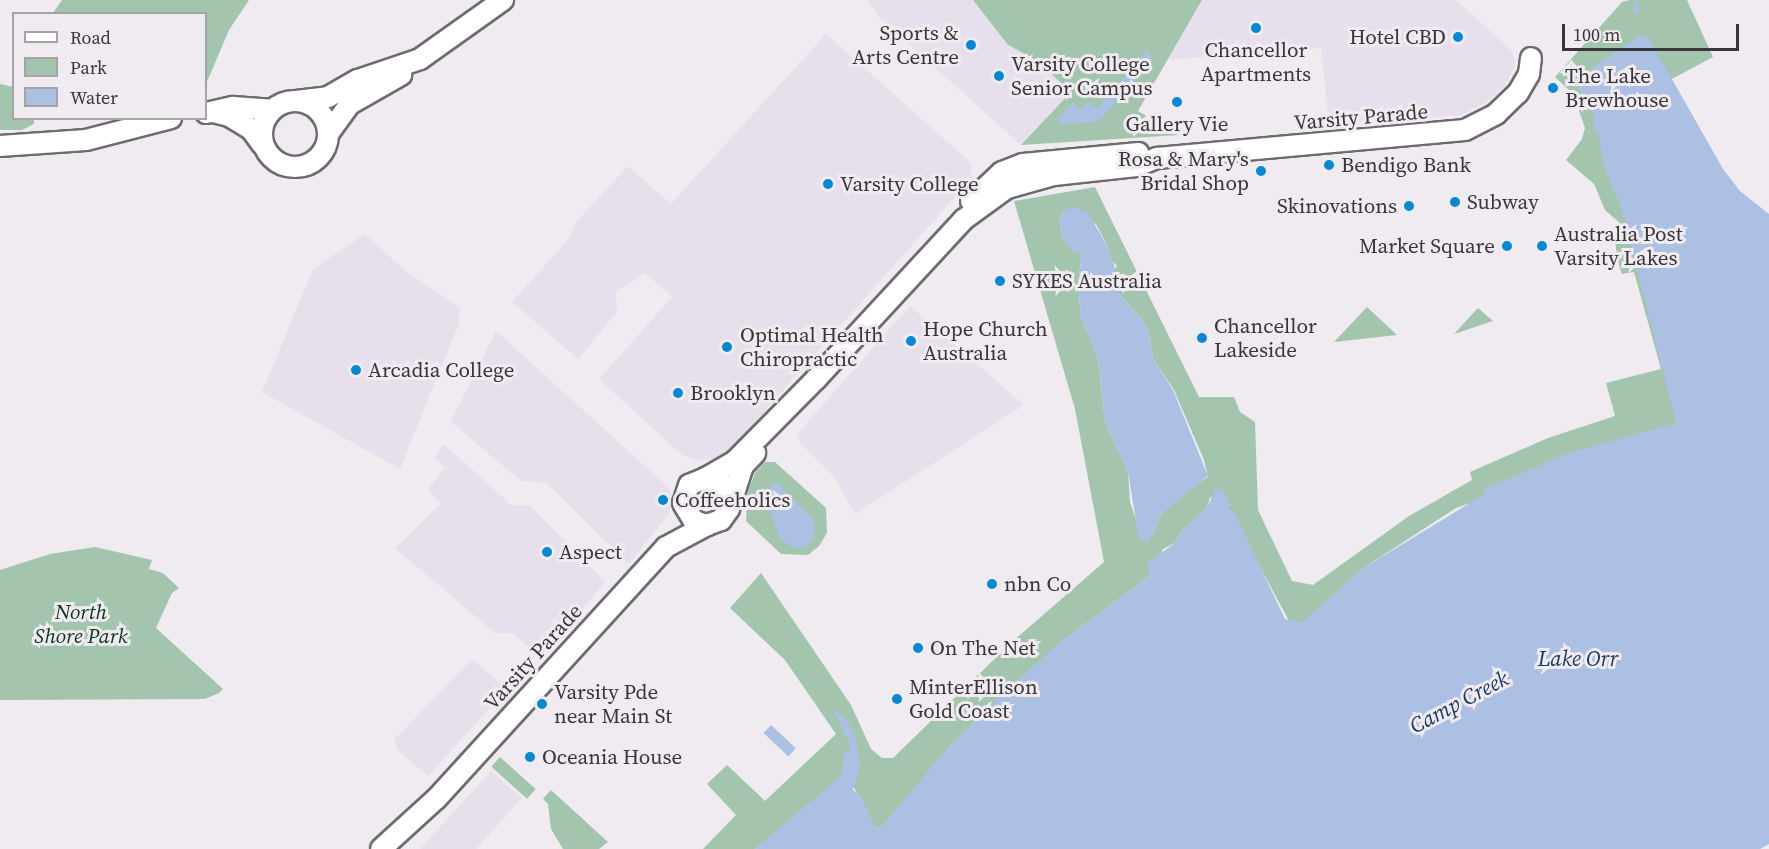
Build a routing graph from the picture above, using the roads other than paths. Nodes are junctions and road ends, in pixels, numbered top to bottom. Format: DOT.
graph roads {
  1 [pos="503,0"];
  2 [pos="513,0"];
  3 [pos="1531,58"];
  4 [pos="296,101"];
  5 [pos="272,110"];
  6 [pos="209,113"];
  7 [pos="163,120"];
  8 [pos="328,134"];
  9 [pos="262,144"];
  10 [pos="0,146"];
  11 [pos="816,380"];
  12 [pos="706,478"];
  13 [pos="683,502"];
  14 [pos="730,502"];
  15 [pos="707,525"];
  16 [pos="666,547"];
  17 [pos="436,799"];
  18 [pos="381,849"];
  19 [pos="396,849"];
  1 -- 4 [label="street"];
  2 -- 8 [label="street"];
  3 -- 11 [label="street, Varsity Parade"];
  4 -- 5 [label="street"];
  4 -- 8 [label="street"];
  5 -- 6 [label="street"];
  5 -- 9 [label="street"];
  6 -- 9 [label="street"];
  7 -- 10 [label="street"];
  8 -- 9 [label="street"];
  11 -- 12 [label="street, Varsity Parade"];
  11 -- 14 [label="street, Varsity Parade"];
  12 -- 13 [label="street"];
  12 -- 14 [label="street"];
  13 -- 15 [label="street"];
  13 -- 16 [label="street, Varsity Parade"];
  14 -- 15 [label="street"];
  15 -- 16 [label="street, Varsity Parade"];
  16 -- 17 [label="street, Varsity Parade"];
  17 -- 18 [label="street, Varsity Parade"];
  17 -- 19 [label="street, Varsity Parade"];
}
